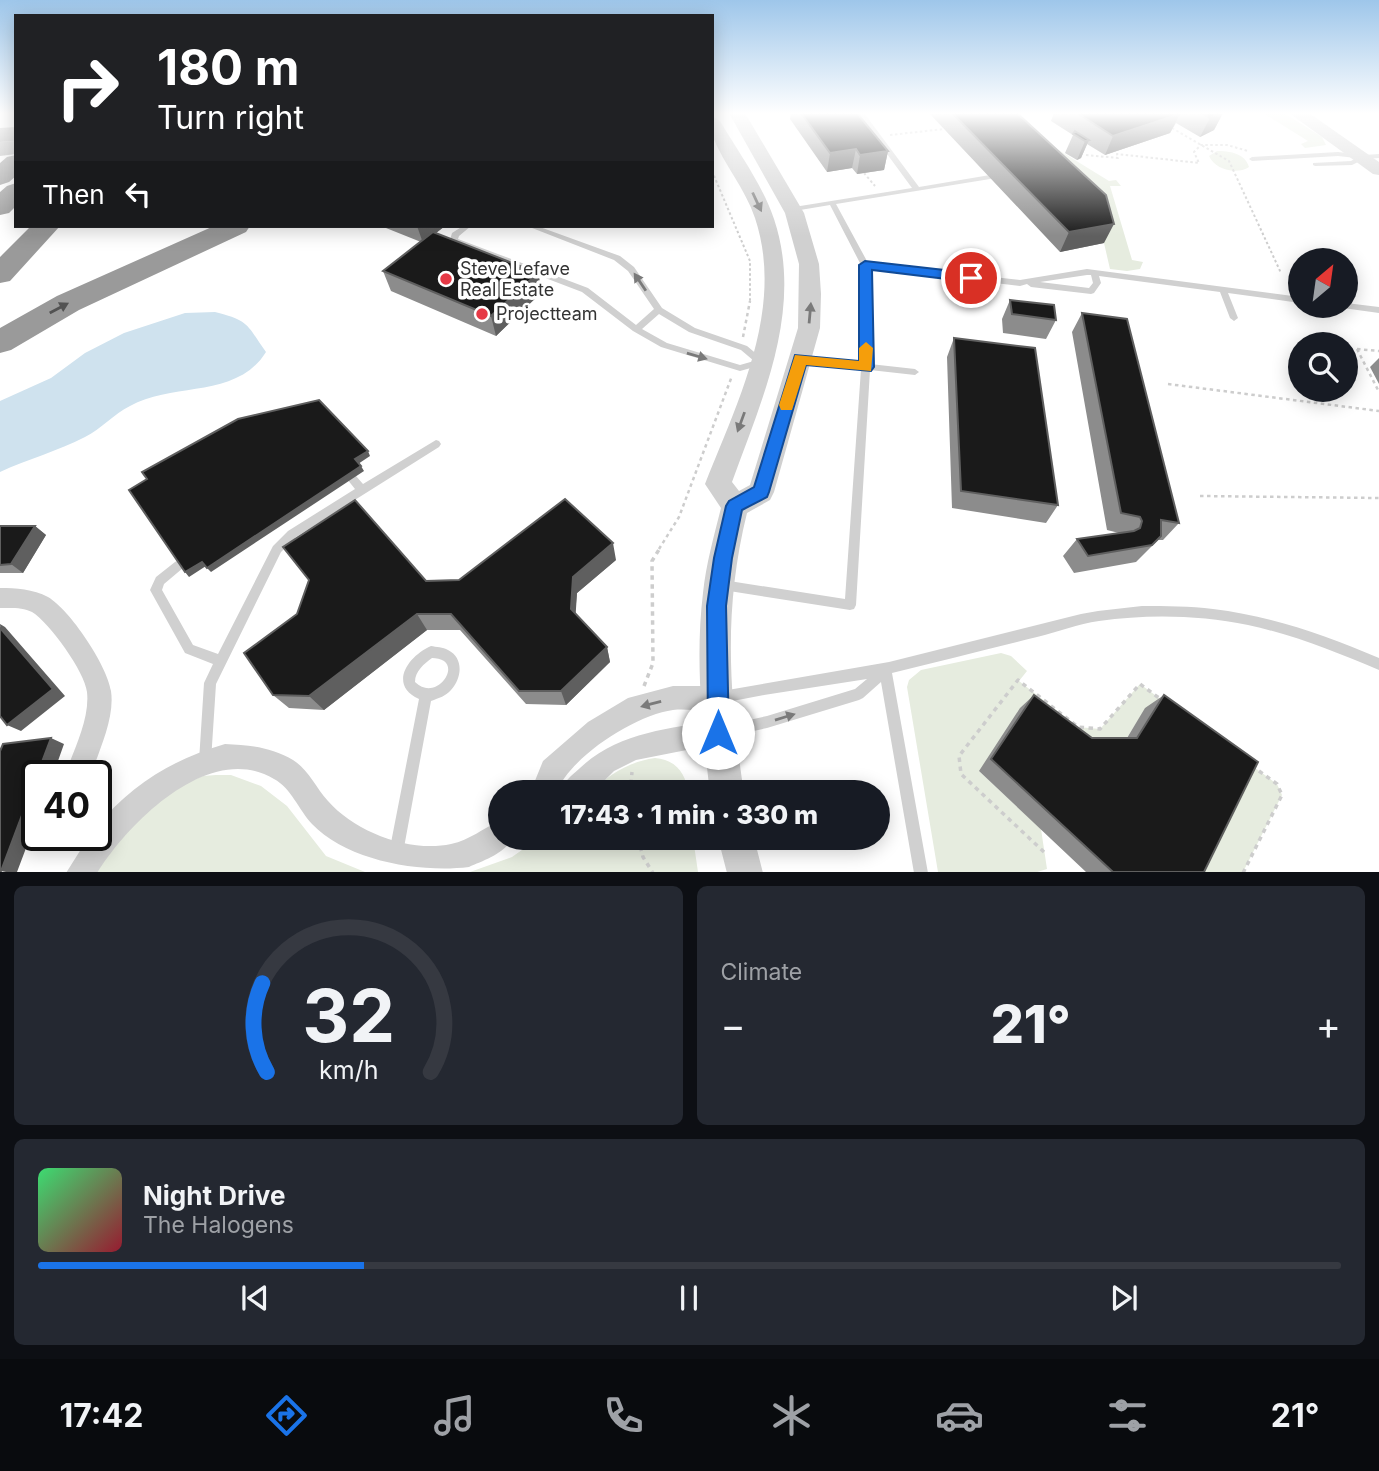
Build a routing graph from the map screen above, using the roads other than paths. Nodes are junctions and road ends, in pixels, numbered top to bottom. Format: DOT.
graph roads {
  1 [pos="730,154"];
  2 [pos="761,154"];
  3 [pos="889,154"];
  4 [pos="1374,154"];
  5 [pos="6,155"];
  6 [pos="1251,156"];
  7 [pos="1315,164"];
  8 [pos="1379,170"];
  9 [pos="990,177"];
  10 [pos="917,189"];
  11 [pos="832,203"];
  12 [pos="0,207"];
  13 [pos="794,209"];
  14 [pos="16,228"];
  15 [pos="44,228"];
  16 [pos="232,228"];
  17 [pos="464,228"];
  18 [pos="536,228"];
  19 [pos="0,245"];
  20 [pos="865,265"];
  21 [pos="1094,273"];
  22 [pos="0,274"];
  23 [pos="1020,283"];
  24 [pos="1223,290"];
  25 [pos="1288,298"];
  26 [pos="1358,307"];
  27 [pos="659,310"];
  28 [pos="1379,310"];
  29 [pos="1234,318"];
  30 [pos="636,330"];
  31 [pos="0,342"];
  32 [pos="800,359"];
  33 [pos="762,362"];
  34 [pos="866,367"];
  35 [pos="915,372"];
  36 [pos="436,444"];
  37 [pos="352,479"];
  38 [pos="362,490"];
  39 [pos="735,506"];
  40 [pos="180,565"];
  41 [pos="719,584"];
  42 [pos="0,598"];
  43 [pos="221,661"];
  44 [pos="1379,664"];
  45 [pos="885,669"];
  46 [pos="426,695"];
  47 [pos="718,698"];
  48 [pos="718,733"];
  49 [pos="82,760"];
  50 [pos="205,762"];
  51 [pos="548,780"];
  52 [pos="586,780"];
  53 [pos="725,780"];
  54 [pos="112,822"];
  55 [pos="488,844"];
  56 [pos="739,850"];
  57 [pos="91,851"];
  58 [pos="396,854"];
  59 [pos="80,872"];
  60 [pos="745,872"];
  61 [pos="921,872"];
  1 -- 33 [label="street, one-way"];
  2 -- 13 [label="street"];
  3 -- 10 [label="lane"];
  4 -- 6 [label="lane"];
  4 -- 7 [label="lane"];
  4 -- 8 [label="street"];
  5 -- 12 [label="highway"];
  9 -- 10 [label="lane"];
  10 -- 11 [label="lane"];
  11 -- 13 [label="lane"];
  11 -- 20 [label="lane"];
  32 -- 13 [label="street, one-way"];
  14 -- 19 [label="highway"];
  15 -- 22 [label="highway"];
  31 -- 16 [label="highway, one-way"];
  17 -- 30 [label="lane"];
  27 -- 18 [label="lane, one-way"];
  20 -- 23 [label="lane"];
  20 -- 34 [label="lane"];
  21 -- 23 [label="lane"];
  21 -- 23 [label="lane"];
  21 -- 24 [label="lane"];
  24 -- 25 [label="lane"];
  24 -- 29 [label="lane"];
  26 -- 28 [label="lane"];
  27 -- 30 [label="lane"];
  27 -- 33 [label="lane"];
  30 -- 33 [label="lane, one-way"];
  32 -- 34 [label="lane"];
  32 -- 39 [label="street"];
  33 -- 39 [label="street, one-way"];
  34 -- 35 [label="lane"];
  34 -- 41 [label="lane"];
  36 -- 38 [label="lane"];
  37 -- 38 [label="lane"];
  38 -- 43 [label="lane"];
  39 -- 41 [label="street"];
  40 -- 43 [label="lane"];
  41 -- 47 [label="street"];
  42 -- 49 [label="street"];
  43 -- 50 [label="lane"];
  44 -- 45 [label="lane"];
  45 -- 47 [label="lane"];
  48 -- 45 [label="lane, one-way"];
  45 -- 61 [label="lane"];
  46 -- 58 [label="lane"];
  47 -- 48 [label="street"];
  47 -- 51 [label="street, one-way"];
  48 -- 52 [label="street"];
  48 -- 53 [label="street"];
  50 -- 54 [label="street"];
  50 -- 58 [label="street"];
  55 -- 58 [label="street"];
  56 -- 60 [label="street"];
  57 -- 59 [label="street"];
}
